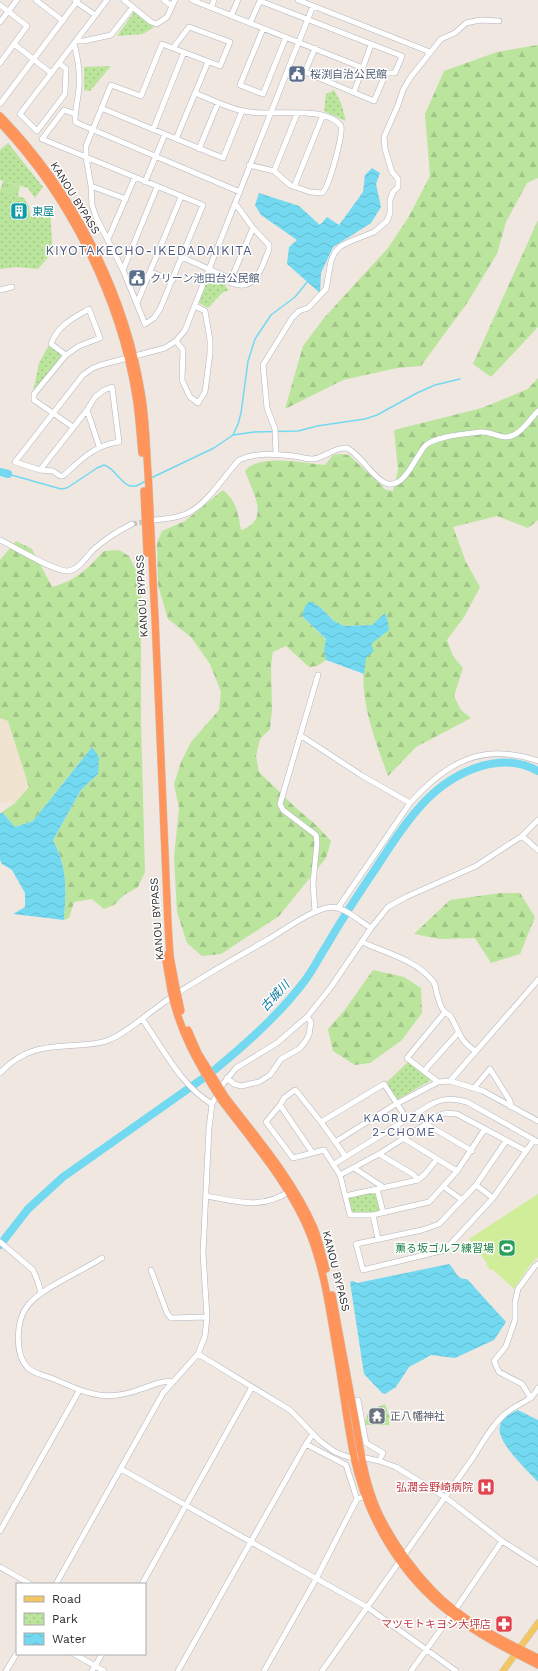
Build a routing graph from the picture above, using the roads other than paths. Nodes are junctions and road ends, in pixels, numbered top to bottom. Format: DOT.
graph roads {
  1 [pos="17,0"];
  2 [pos="36,0"];
  3 [pos="107,0"];
  4 [pos="124,0"];
  5 [pos="164,0"];
  6 [pos="192,0"];
  7 [pos="214,0"];
  8 [pos="238,0"];
  9 [pos="298,0"];
  10 [pos="77,1"];
  11 [pos="174,2"];
  12 [pos="0,5"];
  13 [pos="313,6"];
  14 [pos="133,7"];
  15 [pos="211,8"];
  16 [pos="8,11"];
  17 [pos="95,15"];
  18 [pos="231,16"];
  19 [pos="308,19"];
  20 [pos="63,21"];
  21 [pos="499,21"];
  22 [pos="0,22"];
  23 [pos="250,23"];
  24 [pos="263,28"];
  25 [pos="286,37"];
  26 [pos="75,42"];
  27 [pos="300,42"];
  28 [pos="14,44"];
  29 [pos="371,45"];
  30 [pos="173,48"];
  31 [pos="315,48"];
  32 [pos="184,52"];
  33 [pos="430,52"];
  34 [pos="34,59"];
  35 [pos="208,62"];
  36 [pos="0,63"];
  37 [pos="59,63"];
  38 [pos="363,68"];
  39 [pos="52,73"];
  40 [pos="354,92"];
  41 [pos="195,93"];
  42 [pos="218,103"];
  43 [pos="0,104"];
  44 [pos="101,108"];
  45 [pos="242,111"];
  46 [pos="270,113"];
  47 [pos="75,114"];
  48 [pos="297,114"];
  49 [pos="322,115"];
  50 [pos="0,116"];
  51 [pos="0,123"];
  52 [pos="92,129"];
  53 [pos="152,130"];
  54 [pos="164,134"];
  55 [pos="176,140"];
  56 [pos="199,148"];
  57 [pos="156,156"];
  58 [pos="86,157"];
  59 [pos="249,165"];
  60 [pos="274,171"];
  61 [pos="135,177"];
  62 [pos="145,182"];
  63 [pos="91,186"];
  64 [pos="157,187"];
  65 [pos="294,187"];
  66 [pos="240,192"];
  67 [pos="181,196"];
  68 [pos="126,199"];
  69 [pos="235,203"];
  70 [pos="253,228"];
  71 [pos="108,240"];
  72 [pos="182,257"];
  73 [pos="123,270"];
  74 [pos="209,270"];
  75 [pos="150,272"];
  76 [pos="231,279"];
  77 [pos="173,280"];
  78 [pos="12,287"];
  79 [pos="0,290"];
  80 [pos="137,303"];
  81 [pos="195,306"];
  82 [pos="176,341"];
  83 [pos="66,355"];
  84 [pos="130,358"];
  85 [pos="87,410"];
  86 [pos="538,411"];
  87 [pos="54,412"];
  88 [pos="74,427"];
  89 [pos="99,446"];
  90 [pos="276,454"];
  91 [pos="40,470"];
  92 [pos="156,520"];
  93 [pos="132,524"];
  94 [pos="0,540"];
  95 [pos="318,675"];
  96 [pos="300,735"];
  97 [pos="538,761"];
  98 [pos="410,803"];
  99 [pos="538,820"];
  100 [pos="522,836"];
  101 [pos="538,850"];
  102 [pos="339,909"];
  103 [pos="315,912"];
  104 [pos="371,928"];
  105 [pos="362,942"];
  106 [pos="538,980"];
  107 [pos="445,1012"];
  108 [pos="307,1017"];
  109 [pos="142,1019"];
  110 [pos="458,1033"];
  111 [pos="476,1051"];
  112 [pos="424,1071"];
  113 [pos="0,1073"];
  114 [pos="227,1078"];
  115 [pos="450,1080"];
  116 [pos="438,1082"];
  117 [pos="474,1088"];
  118 [pos="212,1104"];
  119 [pos="396,1104"];
  120 [pos="280,1105"];
  121 [pos="511,1107"];
  122 [pos="407,1119"];
  123 [pos="538,1121"];
  124 [pos="322,1122"];
  125 [pos="426,1124"];
  126 [pos="395,1127"];
  127 [pos="484,1130"];
  128 [pos="403,1138"];
  129 [pos="506,1141"];
  130 [pos="536,1141"];
  131 [pos="335,1142"];
  132 [pos="472,1150"];
  133 [pos="312,1152"];
  134 [pos="526,1152"];
  135 [pos="379,1154"];
  136 [pos="346,1157"];
  137 [pos="437,1159"];
  138 [pos="334,1164"];
  139 [pos="354,1168"];
  140 [pos="457,1171"];
  141 [pos="340,1175"];
  142 [pos="418,1180"];
  143 [pos="476,1185"];
  144 [pos="384,1187"];
  145 [pos="444,1187"];
  146 [pos="376,1189"];
  147 [pos="291,1190"];
  148 [pos="206,1196"];
  149 [pos="345,1196"];
  150 [pos="492,1198"];
  151 [pos="462,1200"];
  152 [pos="383,1212"];
  153 [pos="372,1215"];
  154 [pos="378,1240"];
  155 [pos="0,1242"];
  156 [pos="102,1258"];
  157 [pos="538,1264"];
  158 [pos="151,1270"];
  159 [pos="41,1293"];
  160 [pos="207,1317"];
  161 [pos="198,1354"];
  162 [pos="173,1382"];
  163 [pos="252,1387"];
  164 [pos="538,1388"];
  165 [pos="79,1391"];
  166 [pos="531,1398"];
  167 [pos="358,1400"];
  168 [pos="313,1434"];
  169 [pos="306,1444"];
  170 [pos="358,1458"];
  171 [pos="379,1461"];
  172 [pos="121,1469"];
  173 [pos="366,1496"];
  174 [pos="445,1496"];
  175 [pos="357,1499"];
  176 [pos="186,1505"];
  177 [pos="0,1531"];
  178 [pos="502,1541"];
  179 [pos="252,1542"];
  180 [pos="401,1558"];
  181 [pos="538,1564"];
  182 [pos="0,1567"];
  183 [pos="316,1579"];
  184 [pos="28,1583"];
  185 [pos="57,1583"];
  186 [pos="143,1583"];
  187 [pos="367,1607"];
  188 [pos="453,1612"];
  189 [pos="538,1623"];
  190 [pos="427,1650"];
  191 [pos="518,1651"];
  192 [pos="16,1655"];
  193 [pos="75,1655"];
  194 [pos="101,1655"];
  195 [pos="538,1658"];
  196 [pos="538,1664"];
  197 [pos="94,1668"];
  198 [pos="6,1671"];
  199 [pos="104,1671"];
  200 [pos="178,1671"];
  201 [pos="264,1671"];
  202 [pos="322,1671"];
  203 [pos="411,1671"];
  204 [pos="456,1671"];
  205 [pos="503,1671"];
  1 -- 16 [label="street"];
  2 -- 20 [label="street"];
  3 -- 17 [label="street"];
  4 -- 14 [label="street"];
  5 -- 11 [label="street"];
  6 -- 15 [label="street"];
  7 -- 15 [label="street"];
  8 -- 18 [label="street"];
  9 -- 13 [label="street"];
  10 -- 17 [label="street"];
  10 -- 20 [label="street"];
  11 -- 14 [label="street"];
  12 -- 16 [label="street"];
  13 -- 19 [label="street"];
  13 -- 33 [label="street"];
  14 -- 26 [label="street"];
  15 -- 18 [label="street"];
  16 -- 22 [label="street"];
  16 -- 28 [label="street"];
  17 -- 26 [label="street"];
  18 -- 23 [label="street"];
  19 -- 23 [label="street"];
  19 -- 27 [label="street"];
  19 -- 29 [label="street"];
  20 -- 34 [label="street"];
  21 -- 33 [label="street"];
  23 -- 24 [label="street"];
  24 -- 25 [label="street"];
  24 -- 25 [label="street"];
  25 -- 27 [label="street"];
  26 -- 37 [label="street"];
  26 -- 47 [label="street"];
  27 -- 31 [label="street"];
  27 -- 46 [label="street"];
  28 -- 34 [label="street"];
  28 -- 36 [label="street"];
  29 -- 38 [label="street"];
  29 -- 40 [label="street"];
  30 -- 32 [label="street"];
  30 -- 35 [label="street"];
  30 -- 44 [label="street"];
  31 -- 38 [label="street"];
  31 -- 40 [label="street"];
  32 -- 35 [label="street"];
  32 -- 53 [label="street"];
  33 -- 90 [label="street"];
  34 -- 39 [label="street"];
  34 -- 43 [label="street"];
  35 -- 41 [label="street"];
  37 -- 39 [label="street"];
  37 -- 39 [label="street"];
  38 -- 40 [label="street"];
  41 -- 42 [label="street"];
  41 -- 55 [label="street"];
  42 -- 45 [label="street"];
  42 -- 56 [label="street"];
  44 -- 52 [label="street"];
  44 -- 53 [label="street"];
  45 -- 46 [label="street"];
  45 -- 56 [label="street"];
  46 -- 48 [label="street"];
  46 -- 59 [label="street"];
  47 -- 52 [label="street"];
  47 -- 58 [label="street"];
  48 -- 49 [label="street"];
  48 -- 60 [label="street"];
  49 -- 65 [label="street"];
  49 -- 65 [label="street"];
  50 -- 84 [label="highway, KANOU BYPASS"];
  51 -- 84 [label="highway, KANOU BYPASS"];
  52 -- 57 [label="street"];
  52 -- 58 [label="street"];
  53 -- 54 [label="street"];
  54 -- 55 [label="street"];
  54 -- 57 [label="street"];
  55 -- 56 [label="street"];
  57 -- 62 [label="street"];
  57 -- 66 [label="street"];
  58 -- 61 [label="street"];
  58 -- 63 [label="street"];
  59 -- 60 [label="street"];
  59 -- 66 [label="street"];
  60 -- 65 [label="street"];
  61 -- 62 [label="street"];
  61 -- 68 [label="street"];
  62 -- 64 [label="street"];
  63 -- 68 [label="street"];
  63 -- 71 [label="street"];
  64 -- 67 [label="street"];
  64 -- 73 [label="street"];
  66 -- 69 [label="street"];
  67 -- 72 [label="street"];
  67 -- 75 [label="street"];
  68 -- 71 [label="street"];
  69 -- 70 [label="street"];
  69 -- 74 [label="street"];
  70 -- 76 [label="street"];
  70 -- 76 [label="street"];
  71 -- 73 [label="street"];
  72 -- 74 [label="street"];
  72 -- 77 [label="street"];
  73 -- 80 [label="street"];
  74 -- 76 [label="street"];
  74 -- 81 [label="street"];
  75 -- 77 [label="street"];
  75 -- 80 [label="street"];
  77 -- 80 [label="street"];
  78 -- 79 [label="street"];
  81 -- 82 [label="street"];
  81 -- 82 [label="street"];
  82 -- 84 [label="street"];
  83 -- 83 [label="street"];
  83 -- 87 [label="street"];
  84 -- 87 [label="street"];
  84 -- 147 [label="highway, KANOU BYPASS, bridge"];
  85 -- 88 [label="street"];
  85 -- 89 [label="street"];
  85 -- 89 [label="street"];
  86 -- 90 [label="street"];
  87 -- 88 [label="street"];
  87 -- 91 [label="street"];
  88 -- 91 [label="street"];
  89 -- 91 [label="street"];
  90 -- 92 [label="street"];
  93 -- 94 [label="street"];
  95 -- 96 [label="street"];
  96 -- 98 [label="street"];
  96 -- 103 [label="street"];
  97 -- 98 [label="street"];
  98 -- 102 [label="street"];
  99 -- 100 [label="street"];
  100 -- 101 [label="street"];
  100 -- 104 [label="street"];
  102 -- 103 [label="street"];
  102 -- 104 [label="street"];
  103 -- 109 [label="street"];
  104 -- 105 [label="street"];
  105 -- 107 [label="street"];
  105 -- 108 [label="street"];
  106 -- 111 [label="street"];
  107 -- 110 [label="street"];
  107 -- 112 [label="street"];
  108 -- 114 [label="street"];
  108 -- 114 [label="street"];
  109 -- 113 [label="street"];
  109 -- 118 [label="street"];
  110 -- 111 [label="street"];
  110 -- 112 [label="street"];
  111 -- 115 [label="street"];
  112 -- 116 [label="street"];
  114 -- 118 [label="street"];
  115 -- 116 [label="street"];
  115 -- 117 [label="street"];
  116 -- 119 [label="street"];
  117 -- 121 [label="street"];
  117 -- 121 [label="street"];
  118 -- 148 [label="street"];
  119 -- 122 [label="street"];
  119 -- 124 [label="street"];
  119 -- 131 [label="street"];
  120 -- 124 [label="street"];
  120 -- 133 [label="street"];
  120 -- 133 [label="street"];
  121 -- 123 [label="street"];
  122 -- 126 [label="street"];
  122 -- 130 [label="street"];
  124 -- 131 [label="street"];
  125 -- 127 [label="street"];
  125 -- 128 [label="street"];
  125 -- 132 [label="street"];
  126 -- 128 [label="street"];
  126 -- 136 [label="street"];
  127 -- 129 [label="street"];
  127 -- 132 [label="street"];
  128 -- 135 [label="street"];
  128 -- 137 [label="street"];
  129 -- 134 [label="street"];
  129 -- 143 [label="street"];
  130 -- 134 [label="street"];
  131 -- 136 [label="street"];
  132 -- 140 [label="street"];
  133 -- 138 [label="street"];
  134 -- 150 [label="street"];
  135 -- 139 [label="street"];
  135 -- 142 [label="street"];
  136 -- 138 [label="street"];
  137 -- 140 [label="street"];
  137 -- 142 [label="street"];
  138 -- 141 [label="street"];
  139 -- 141 [label="street"];
  139 -- 144 [label="street"];
  140 -- 145 [label="street"];
  141 -- 149 [label="street"];
  142 -- 144 [label="street"];
  143 -- 150 [label="street"];
  143 -- 151 [label="street"];
  144 -- 146 [label="street"];
  145 -- 151 [label="street"];
  145 -- 152 [label="street"];
  146 -- 149 [label="street"];
  146 -- 152 [label="street"];
  147 -- 148 [label="street"];
  147 -- 170 [label="highway, KANOU BYPASS"];
  148 -- 160 [label="street"];
  149 -- 153 [label="street"];
  150 -- 154 [label="street"];
  151 -- 154 [label="street"];
  152 -- 153 [label="street"];
  153 -- 154 [label="street"];
  155 -- 159 [label="street"];
  156 -- 159 [label="street"];
  157 -- 166 [label="street"];
  158 -- 160 [label="street"];
  159 -- 165 [label="street"];
  160 -- 161 [label="street"];
  161 -- 162 [label="street"];
  161 -- 163 [label="street"];
  162 -- 165 [label="street"];
  162 -- 172 [label="street"];
  163 -- 168 [label="street"];
  163 -- 176 [label="street"];
  164 -- 166 [label="street"];
  165 -- 177 [label="street"];
  166 -- 174 [label="street"];
  167 -- 171 [label="street"];
  168 -- 169 [label="street"];
  168 -- 170 [label="street"];
  169 -- 175 [label="street"];
  169 -- 179 [label="street"];
  170 -- 171 [label="street"];
  170 -- 173 [label="highway, KANOU BYPASS"];
  170 -- 180 [label="highway, KANOU BYPASS"];
  171 -- 174 [label="street"];
  172 -- 176 [label="street"];
  172 -- 185 [label="street"];
  173 -- 175 [label="street"];
  173 -- 180 [label="highway, KANOU BYPASS"];
  174 -- 178 [label="street"];
  174 -- 180 [label="street"];
  175 -- 183 [label="street"];
  176 -- 179 [label="street"];
  176 -- 186 [label="street"];
  178 -- 181 [label="street"];
  178 -- 188 [label="street"];
  179 -- 183 [label="street"];
  179 -- 200 [label="street"];
  180 -- 187 [label="street"];
  180 -- 188 [label="highway, KANOU BYPASS"];
  182 -- 184 [label="street"];
  183 -- 187 [label="street"];
  183 -- 201 [label="street"];
  187 -- 190 [label="street"];
  187 -- 202 [label="street"];
  188 -- 190 [label="street"];
  188 -- 191 [label="highway, KANOU BYPASS"];
  189 -- 191 [label="main road"];
  190 -- 203 [label="street"];
  190 -- 204 [label="street"];
  191 -- 195 [label="highway"];
  191 -- 196 [label="highway"];
  191 -- 205 [label="main road"];
  192 -- 198 [label="street"];
  193 -- 197 [label="street"];
  194 -- 197 [label="street"];
  197 -- 199 [label="street"];
}
